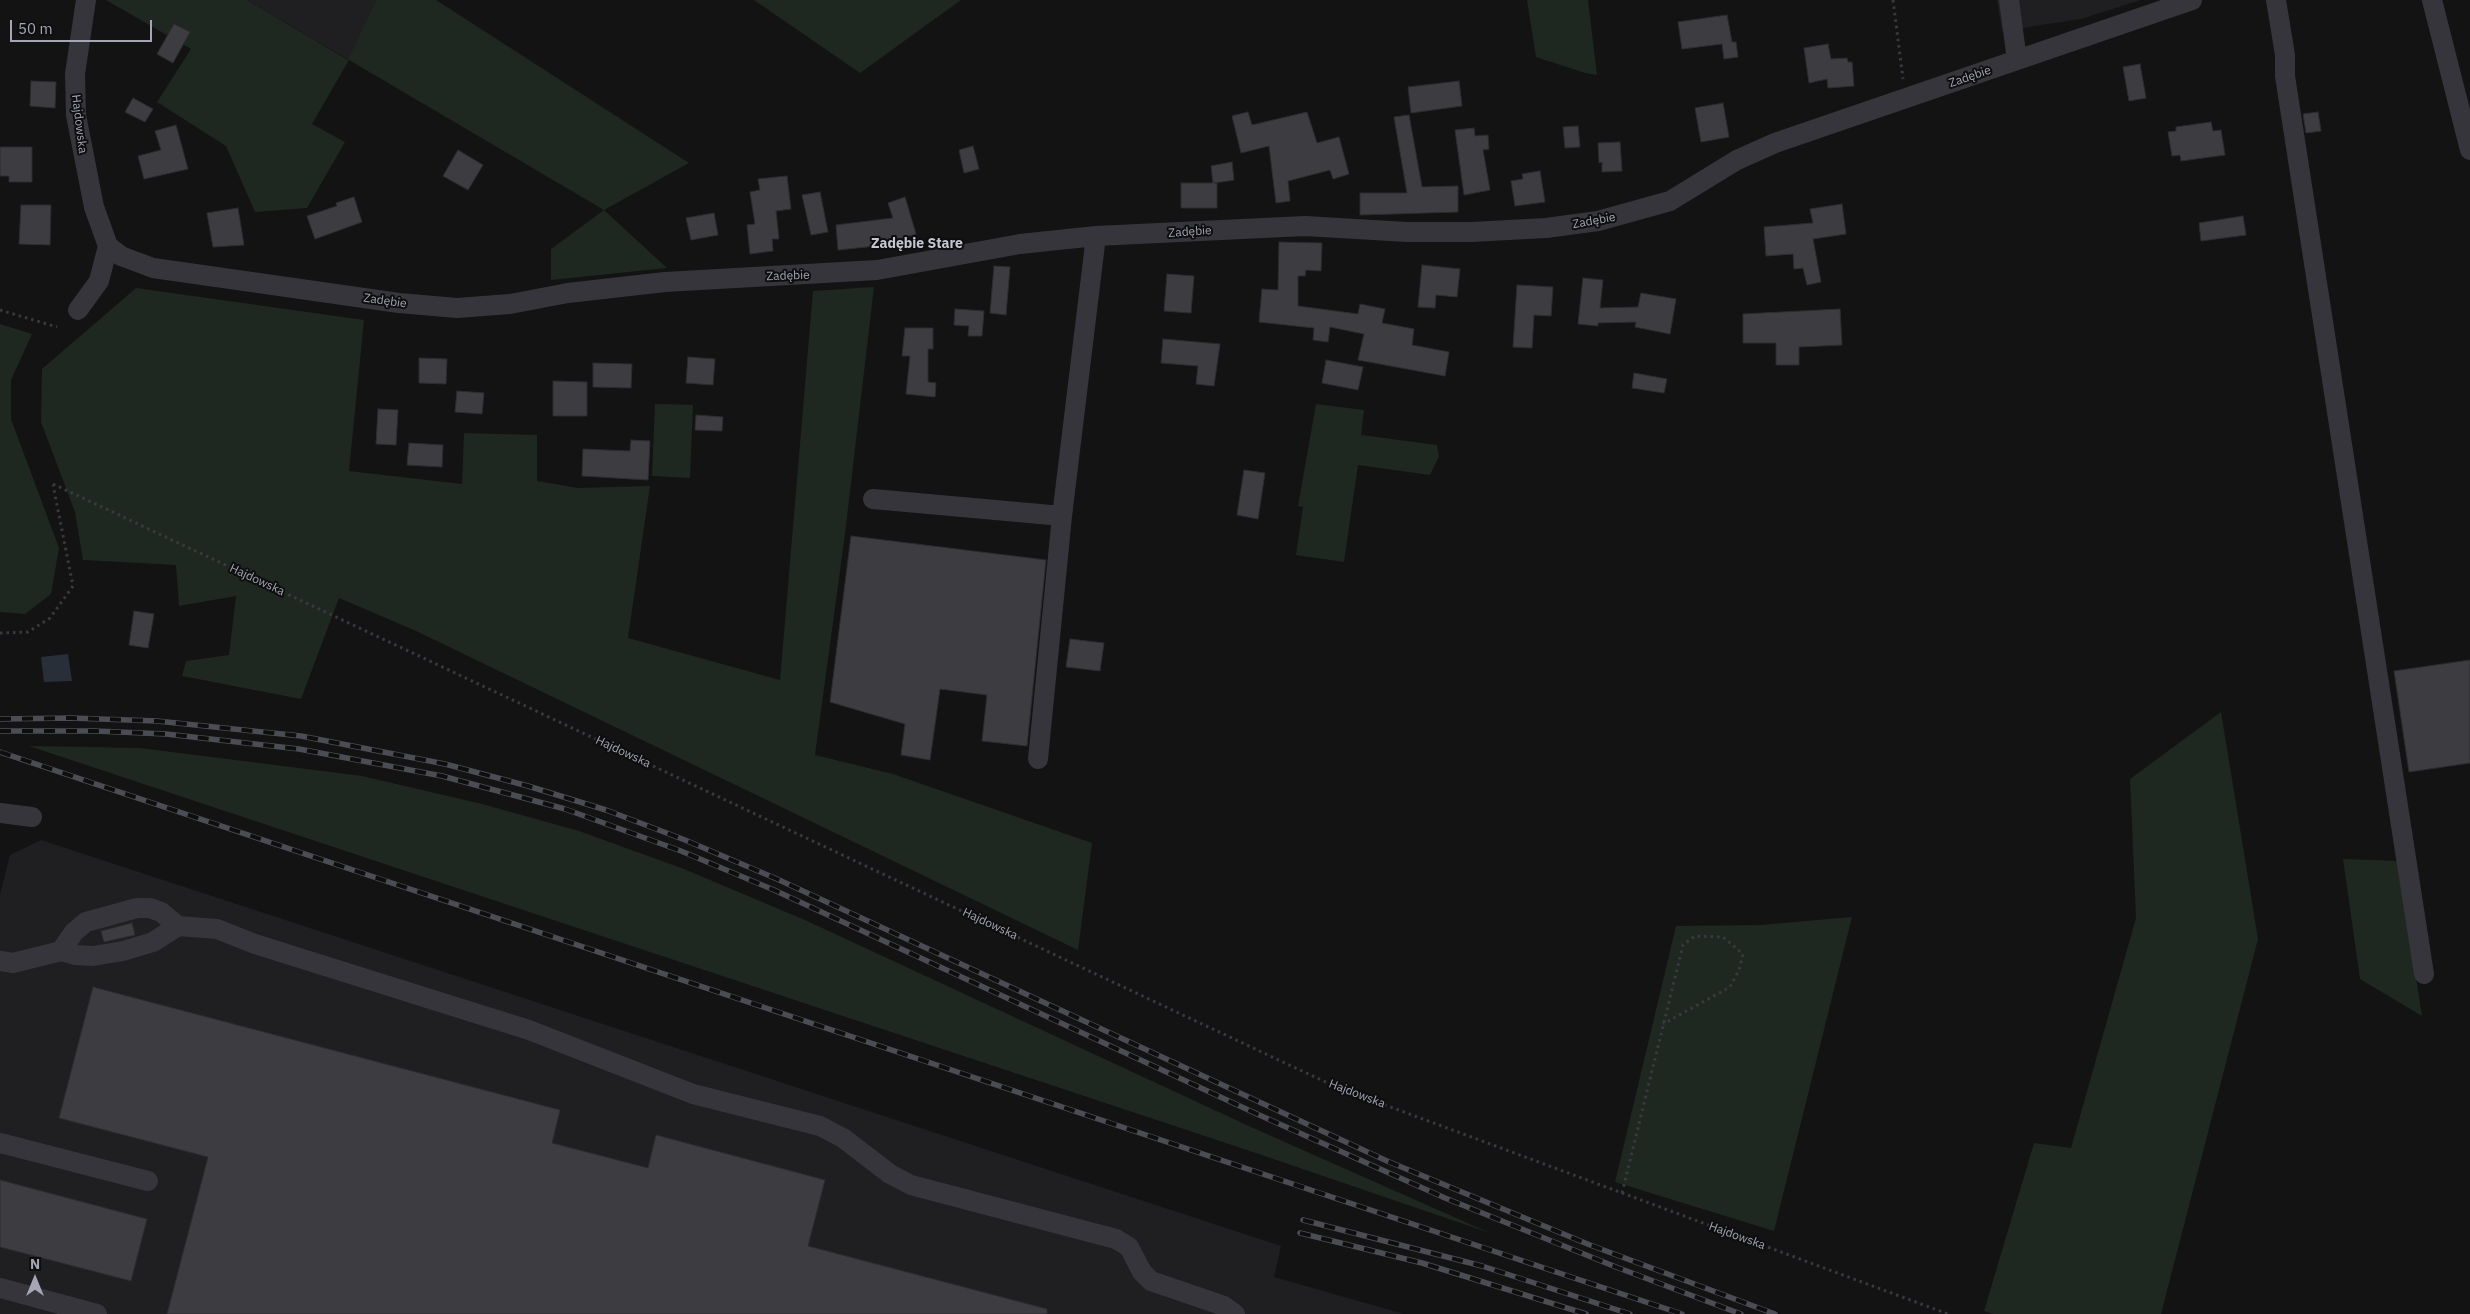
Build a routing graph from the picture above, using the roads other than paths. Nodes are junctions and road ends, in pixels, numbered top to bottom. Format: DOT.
graph roads {
  1 [pos="86,0"];
  2 [pos="2009,0"];
  3 [pos="2192,0"];
  4 [pos="2276,0"];
  5 [pos="2432,0"];
  6 [pos="2017,60"];
  7 [pos="2470,150"];
  8 [pos="1096,236"];
  9 [pos="108,246"];
  10 [pos="78,310"];
  11 [pos="873,499"];
  12 [pos="1062,516"];
  13 [pos="1038,759"];
  14 [pos="0,813"];
  15 [pos="32,817"];
  16 [pos="178,926"];
  17 [pos="61,950"];
  18 [pos="0,961"];
  19 [pos="2424,974"];
  20 [pos="0,1143"];
  21 [pos="148,1181"];
  22 [pos="0,1288"];
  23 [pos="97,1314"];
  24 [pos="1235,1314"];
  1 -- 9 [label="street, Hajdowska"];
  2 -- 6 [label="street"];
  3 -- 6 [label="street, Zadębie"];
  4 -- 19 [label="street"];
  5 -- 7 [label="street"];
  6 -- 8 [label="street, Zadębie"];
  8 -- 9 [label="street, Zadębie"];
  8 -- 12 [label="street"];
  9 -- 10 [label="street"];
  11 -- 12 [label="street"];
  12 -- 13 [label="street"];
  14 -- 15 [label="street"];
  16 -- 17 [label="street"];
  16 -- 17 [label="street"];
  16 -- 24 [label="street"];
  17 -- 18 [label="street"];
  20 -- 21 [label="street"];
  22 -- 23 [label="street"];
}
